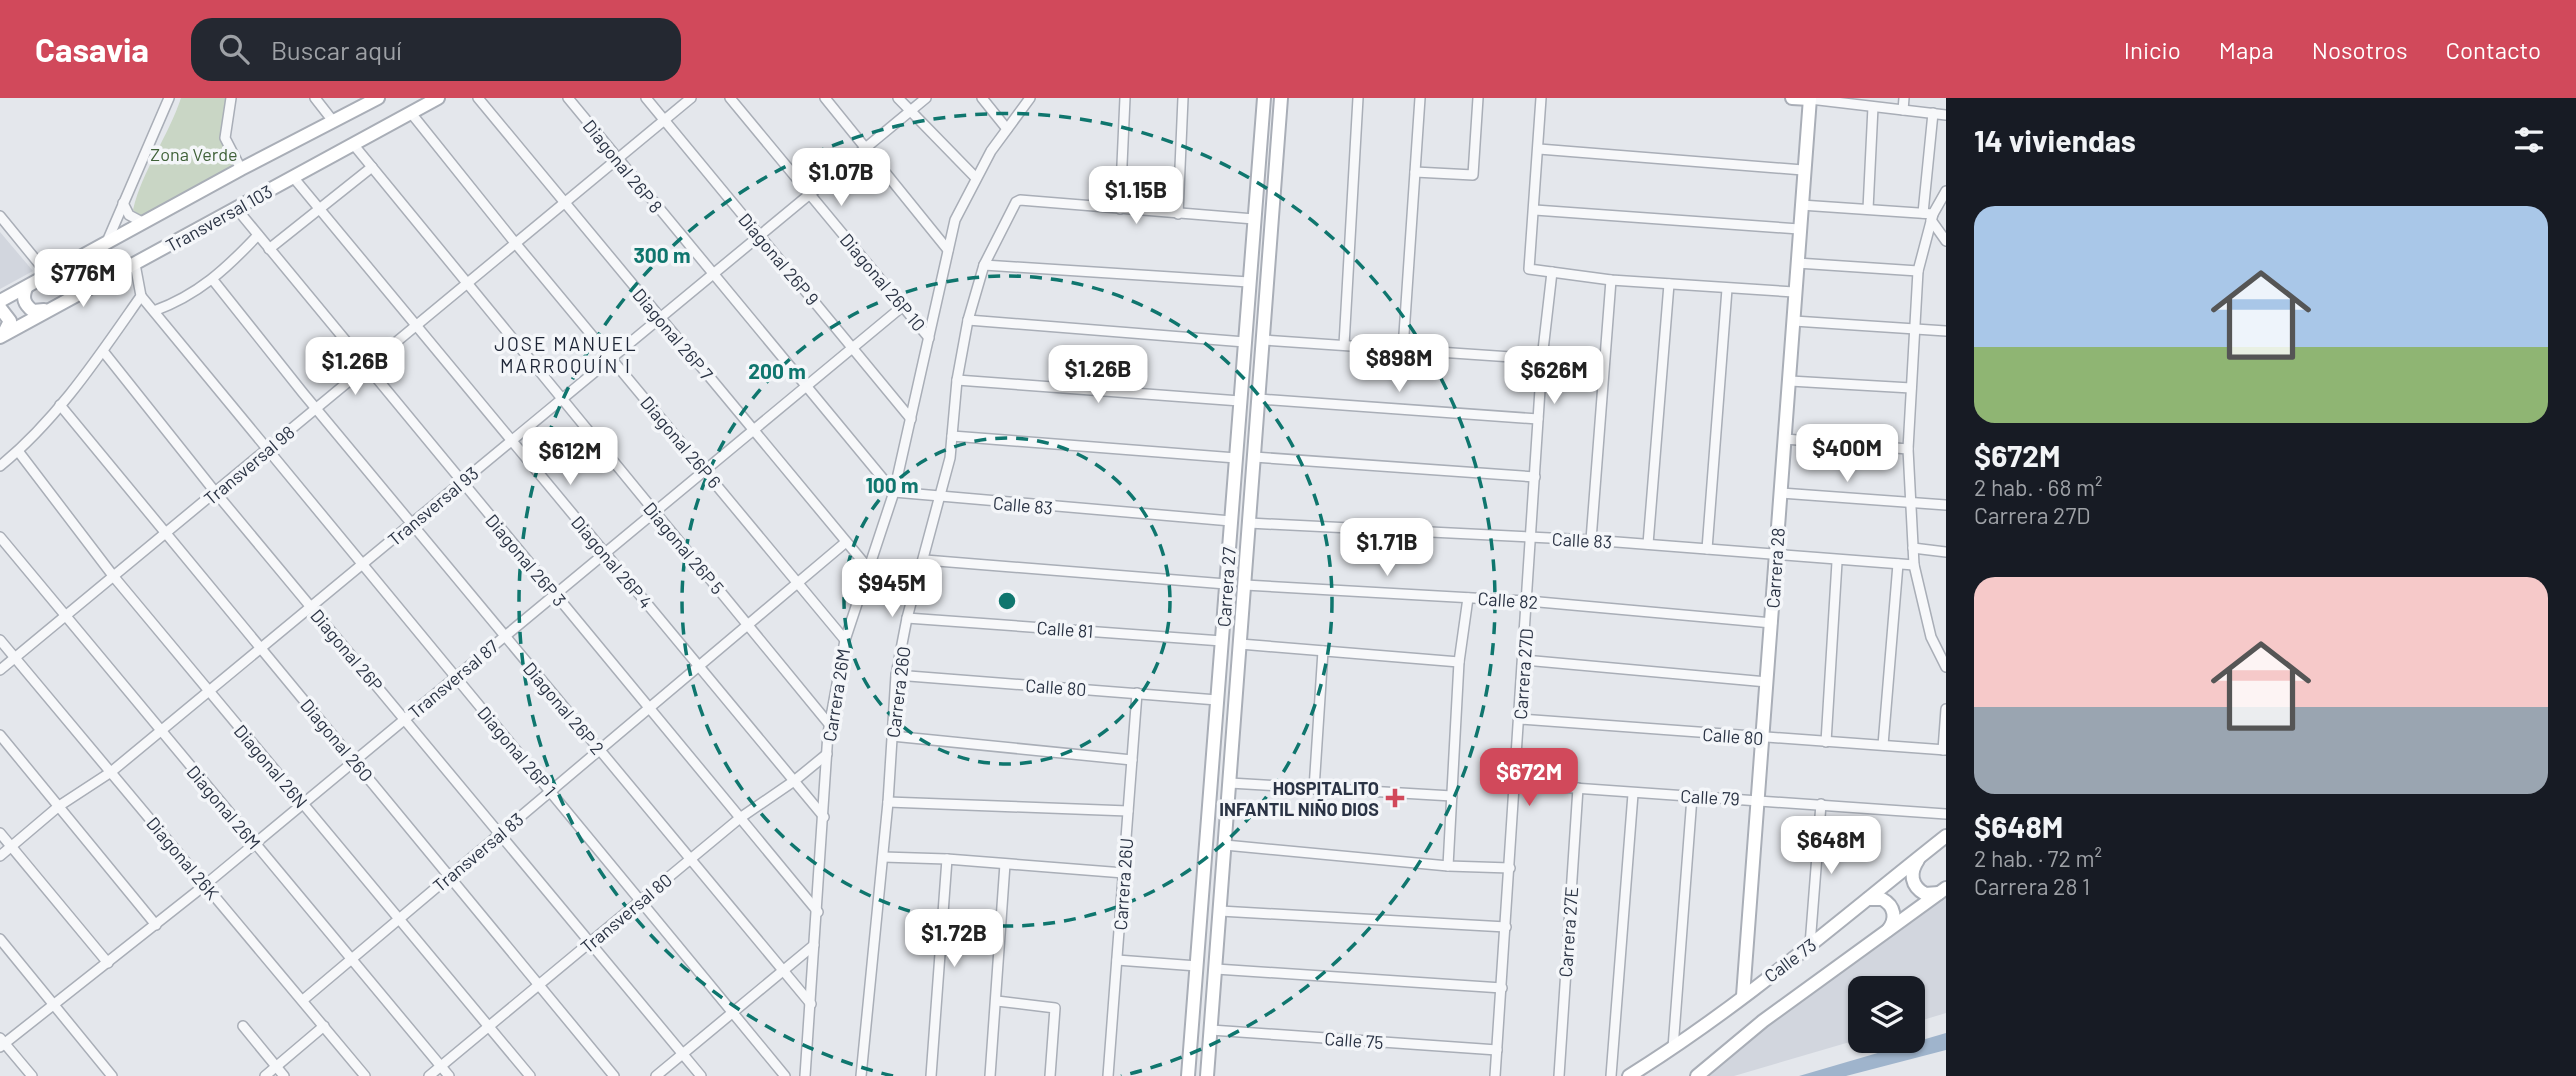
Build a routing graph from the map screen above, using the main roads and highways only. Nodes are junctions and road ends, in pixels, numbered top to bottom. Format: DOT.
graph roads {
  1 [pos="378,98"];
  2 [pos="438,98"];
  3 [pos="1264,98"];
  4 [pos="1281,98"];
  5 [pos="1792,98"];
  6 [pos="1810,99"];
  7 [pos="26,288"];
  8 [pos="0,302"];
  9 [pos="0,308"];
  10 [pos="44,310"];
  11 [pos="1,336"];
  12 [pos="1946,836"];
  13 [pos="1923,854"];
  14 [pos="1944,890"];
  15 [pos="1868,899"];
  16 [pos="1888,930"];
  17 [pos="1743,996"];
  18 [pos="1188,1076"];
  19 [pos="1208,1076"];
  20 [pos="1629,1076"];
  21 [pos="1697,1076"];
  1 -- 7 [label="main road, Transversal 103"];
  2 -- 10 [label="main road, Transversal 103"];
  3 -- 18 [label="main road, Carrera 27"];
  4 -- 19 [label="main road, Carrera 27"];
  5 -- 6 [label="main road"];
  6 -- 17 [label="main road, Carrera 28"];
  7 -- 8 [label="main road, Transversal 103"];
  7 -- 10 [label="main road"];
  9 -- 11 [label="main road"];
  10 -- 11 [label="main road, Transversal 103"];
  12 -- 13 [label="main road, Calle 73"];
  13 -- 14 [label="main road"];
  13 -- 15 [label="main road, Calle 73"];
  14 -- 16 [label="main road, Calle 73"];
  15 -- 16 [label="main road"];
  15 -- 17 [label="main road, Calle 73"];
  16 -- 21 [label="main road, Calle 73"];
  17 -- 20 [label="main road, Calle 73"];
}
